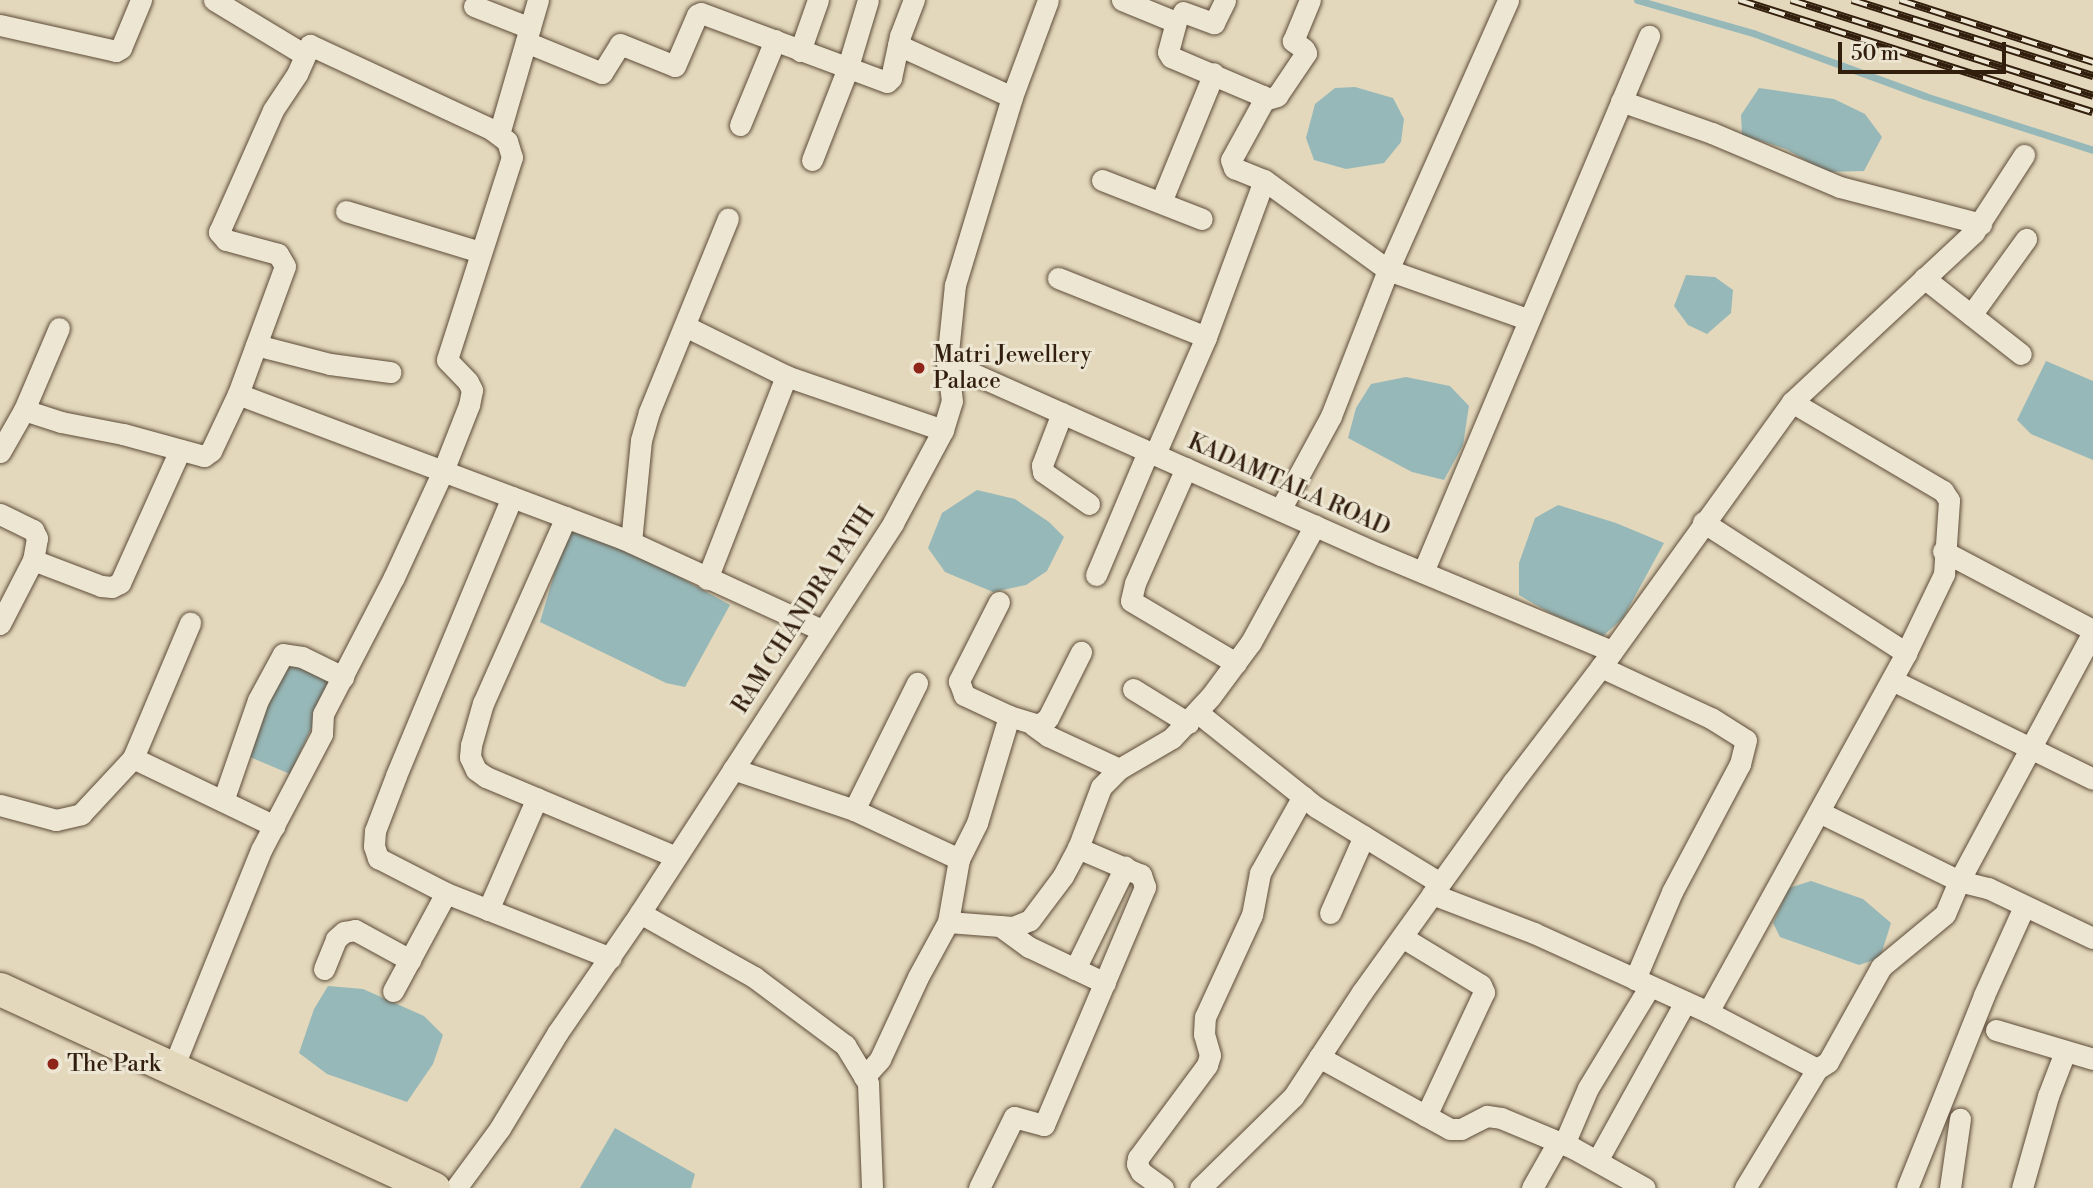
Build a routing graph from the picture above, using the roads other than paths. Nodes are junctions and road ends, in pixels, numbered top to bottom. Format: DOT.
graph roads {
  1 [pos="141,0"];
  2 [pos="538,0"];
  3 [pos="818,0"];
  4 [pos="868,0"];
  5 [pos="914,0"];
  6 [pos="1048,0"];
  7 [pos="1122,0"];
  8 [pos="1225,0"];
  9 [pos="1310,0"];
  10 [pos="1508,0"];
  11 [pos="228,4"];
  12 [pos="474,6"];
  13 [pos="1183,12"];
  14 [pos="0,25"];
  15 [pos="528,35"];
  16 [pos="1648,36"];
  17 [pos="775,40"];
  18 [pos="898,45"];
  19 [pos="800,51"];
  20 [pos="304,55"];
  21 [pos="847,70"];
  22 [pos="1214,74"];
  23 [pos="1012,97"];
  24 [pos="1264,100"];
  25 [pos="1621,101"];
  26 [pos="740,125"];
  27 [pos="499,134"];
  28 [pos="2024,155"];
  29 [pos="812,160"];
  30 [pos="1102,180"];
  31 [pos="1264,180"];
  32 [pos="1161,202"];
  33 [pos="346,211"];
  34 [pos="728,218"];
  35 [pos="1202,219"];
  36 [pos="1982,223"];
  37 [pos="2026,239"];
  38 [pos="480,251"];
  39 [pos="1388,270"];
  40 [pos="1058,278"];
  41 [pos="1924,278"];
  42 [pos="1971,315"];
  43 [pos="1528,319"];
  44 [pos="685,326"];
  45 [pos="59,328"];
  46 [pos="1206,337"];
  47 [pos="256,345"];
  48 [pos="2021,354"];
  49 [pos="947,362"];
  50 [pos="390,372"];
  51 [pos="786,376"];
  52 [pos="238,394"];
  53 [pos="1792,402"];
  54 [pos="24,410"];
  55 [pos="1062,413"];
  56 [pos="943,430"];
  57 [pos="180,450"];
  58 [pos="0,452"];
  59 [pos="1152,453"];
  60 [pos="1186,468"];
  61 [pos="443,471"];
  62 [pos="512,497"];
  63 [pos="1088,504"];
  64 [pos="1280,510"];
  65 [pos="0,514"];
  66 [pos="566,517"];
  67 [pos="1703,523"];
  68 [pos="1315,526"];
  69 [pos="631,542"];
  70 [pos="1943,551"];
  71 [pos="33,560"];
  72 [pos="1423,572"];
  73 [pos="1096,575"];
  74 [pos="707,579"];
  75 [pos="999,602"];
  76 [pos="190,623"];
  77 [pos="0,624"];
  78 [pos="822,631"];
  79 [pos="2093,631"];
  80 [pos="1081,652"];
  81 [pos="1906,653"];
  82 [pos="1606,659"];
  83 [pos="1236,663"];
  84 [pos="343,677"];
  85 [pos="1892,680"];
  86 [pos="918,683"];
  87 [pos="1133,689"];
  88 [pos="1009,716"];
  89 [pos="1192,718"];
  90 [pos="1033,725"];
  91 [pos="2032,749"];
  92 [pos="133,758"];
  93 [pos="733,769"];
  94 [pos="1119,769"];
  95 [pos="2093,779"];
  96 [pos="1303,796"];
  97 [pos="537,798"];
  98 [pos="223,801"];
  99 [pos="0,805"];
  100 [pos="854,810"];
  101 [pos="1819,812"];
  102 [pos="274,826"];
  103 [pos="1364,836"];
  104 [pos="1078,848"];
  105 [pos="677,857"];
  106 [pos="959,859"];
  107 [pos="1125,867"];
  108 [pos="1959,881"];
  109 [pos="1436,889"];
  110 [pos="446,893"];
  111 [pos="2024,907"];
  112 [pos="488,910"];
  113 [pos="1330,913"];
  114 [pos="640,914"];
  115 [pos="948,922"];
  116 [pos="1000,926"];
  117 [pos="1402,937"];
  118 [pos="2093,938"];
  119 [pos="611,958"];
  120 [pos="410,960"];
  121 [pos="324,968"];
  122 [pos="1075,969"];
  123 [pos="1642,982"];
  124 [pos="1105,983"];
  125 [pos="0,989"];
  126 [pos="393,991"];
  127 [pos="1685,1002"];
  128 [pos="1708,1012"];
  129 [pos="1996,1030"];
  130 [pos="2066,1052"];
  131 [pos="1320,1057"];
  132 [pos="2093,1059"];
  133 [pos="173,1068"];
  134 [pos="1817,1069"];
  135 [pos="864,1077"];
  136 [pos="1426,1116"];
  137 [pos="1960,1119"];
  138 [pos="1561,1143"];
  139 [pos="1597,1161"];
  140 [pos="420,1185"];
  141 [pos="456,1188"];
  142 [pos="872,1188"];
  143 [pos="979,1188"];
  144 [pos="1163,1188"];
  145 [pos="1200,1188"];
  146 [pos="1532,1188"];
  147 [pos="1645,1188"];
  148 [pos="1745,1188"];
  149 [pos="1907,1188"];
  150 [pos="1950,1188"];
  151 [pos="2022,1188"];
  1 -- 14 [label="street"];
  2 -- 15 [label="street"];
  3 -- 19 [label="street"];
  4 -- 21 [label="street"];
  5 -- 18 [label="street"];
  6 -- 23 [label="street, RAM CHANDRA PATH"];
  7 -- 13 [label="street"];
  8 -- 13 [label="street"];
  9 -- 24 [label="street"];
  10 -- 39 [label="street"];
  11 -- 20 [label="street"];
  12 -- 15 [label="street"];
  13 -- 22 [label="street"];
  15 -- 17 [label="street"];
  15 -- 27 [label="street"];
  16 -- 25 [label="street"];
  17 -- 19 [label="street"];
  17 -- 26 [label="street"];
  18 -- 21 [label="street"];
  18 -- 23 [label="street"];
  19 -- 21 [label="street"];
  20 -- 27 [label="street"];
  20 -- 47 [label="street"];
  21 -- 29 [label="street"];
  22 -- 24 [label="street"];
  22 -- 32 [label="street"];
  23 -- 49 [label="street, RAM CHANDRA PATH"];
  24 -- 31 [label="street"];
  25 -- 36 [label="street"];
  25 -- 43 [label="street"];
  27 -- 38 [label="street"];
  28 -- 36 [label="street"];
  30 -- 32 [label="street"];
  31 -- 39 [label="street"];
  31 -- 46 [label="street"];
  32 -- 35 [label="street"];
  33 -- 38 [label="street"];
  34 -- 44 [label="street"];
  36 -- 41 [label="street"];
  37 -- 42 [label="street"];
  38 -- 61 [label="street"];
  39 -- 43 [label="street"];
  39 -- 64 [label="street"];
  40 -- 46 [label="street"];
  41 -- 42 [label="street"];
  41 -- 53 [label="street"];
  42 -- 48 [label="street"];
  43 -- 72 [label="street"];
  44 -- 51 [label="street"];
  44 -- 69 [label="street"];
  45 -- 54 [label="street"];
  46 -- 59 [label="street"];
  47 -- 50 [label="street"];
  47 -- 52 [label="street"];
  49 -- 55 [label="street, KADAMTALA ROAD"];
  49 -- 56 [label="street, RAM CHANDRA PATH"];
  51 -- 56 [label="street"];
  51 -- 74 [label="street"];
  52 -- 57 [label="street"];
  52 -- 61 [label="street"];
  53 -- 67 [label="street"];
  53 -- 70 [label="street"];
  54 -- 57 [label="street"];
  54 -- 58 [label="street"];
  55 -- 59 [label="street, KADAMTALA ROAD"];
  55 -- 63 [label="street"];
  56 -- 78 [label="street, RAM CHANDRA PATH"];
  57 -- 71 [label="street"];
  59 -- 60 [label="street, KADAMTALA ROAD"];
  59 -- 73 [label="street"];
  60 -- 64 [label="street, KADAMTALA ROAD"];
  60 -- 83 [label="street"];
  61 -- 62 [label="street"];
  61 -- 84 [label="street"];
  62 -- 66 [label="street"];
  62 -- 110 [label="street"];
  64 -- 68 [label="street, KADAMTALA ROAD"];
  65 -- 71 [label="street"];
  66 -- 69 [label="street"];
  66 -- 97 [label="street"];
  67 -- 81 [label="street"];
  67 -- 82 [label="street"];
  68 -- 72 [label="street, KADAMTALA ROAD"];
  68 -- 83 [label="street"];
  69 -- 74 [label="street"];
  70 -- 79 [label="street"];
  70 -- 81 [label="street"];
  71 -- 77 [label="street"];
  72 -- 82 [label="street, KADAMTALA ROAD"];
  74 -- 78 [label="street"];
  75 -- 88 [label="street"];
  76 -- 92 [label="street"];
  78 -- 93 [label="street, RAM CHANDRA PATH"];
  79 -- 91 [label="street"];
  80 -- 90 [label="street"];
  81 -- 85 [label="street"];
  82 -- 109 [label="street"];
  82 -- 123 [label="street, KADAMTALA ROAD"];
  83 -- 89 [label="street"];
  84 -- 98 [label="street"];
  84 -- 102 [label="street"];
  85 -- 91 [label="street"];
  85 -- 101 [label="street"];
  86 -- 100 [label="street"];
  87 -- 89 [label="street"];
  88 -- 90 [label="street"];
  88 -- 106 [label="street"];
  89 -- 94 [label="street"];
  89 -- 96 [label="street"];
  90 -- 94 [label="street"];
  91 -- 95 [label="street"];
  91 -- 108 [label="street"];
  92 -- 98 [label="street"];
  92 -- 99 [label="street"];
  93 -- 100 [label="street"];
  93 -- 105 [label="street, RAM CHANDRA PATH"];
  94 -- 104 [label="street"];
  96 -- 103 [label="street"];
  96 -- 144 [label="street"];
  97 -- 105 [label="street"];
  97 -- 112 [label="street"];
  98 -- 102 [label="street"];
  100 -- 106 [label="street"];
  101 -- 108 [label="street"];
  101 -- 128 [label="street"];
  102 -- 133 [label="street"];
  103 -- 109 [label="street"];
  103 -- 113 [label="street"];
  104 -- 107 [label="street"];
  104 -- 116 [label="street"];
  105 -- 114 [label="street, RAM CHANDRA PATH"];
  106 -- 115 [label="street"];
  107 -- 122 [label="street"];
  107 -- 124 [label="street"];
  108 -- 111 [label="street"];
  108 -- 134 [label="street"];
  109 -- 117 [label="street"];
  109 -- 123 [label="street"];
  110 -- 112 [label="street"];
  110 -- 120 [label="street"];
  111 -- 118 [label="street"];
  111 -- 149 [label="street"];
  112 -- 119 [label="street"];
  114 -- 119 [label="street, RAM CHANDRA PATH"];
  114 -- 135 [label="street"];
  115 -- 116 [label="street"];
  115 -- 135 [label="street"];
  116 -- 122 [label="street"];
  117 -- 131 [label="street"];
  117 -- 136 [label="street"];
  119 -- 141 [label="street, RAM CHANDRA PATH"];
  120 -- 121 [label="street"];
  120 -- 126 [label="street"];
  122 -- 124 [label="street"];
  123 -- 127 [label="street"];
  123 -- 138 [label="street"];
  124 -- 143 [label="street"];
  125 -- 133 [label="main road"];
  127 -- 128 [label="street"];
  127 -- 139 [label="street"];
  128 -- 134 [label="street"];
  129 -- 130 [label="street"];
  130 -- 132 [label="street"];
  130 -- 151 [label="street"];
  131 -- 136 [label="street"];
  131 -- 145 [label="street"];
  133 -- 140 [label="main road"];
  134 -- 148 [label="street"];
  135 -- 142 [label="street"];
  136 -- 138 [label="street"];
  137 -- 150 [label="street"];
  138 -- 139 [label="street"];
  138 -- 146 [label="street"];
  139 -- 147 [label="street"];
}
